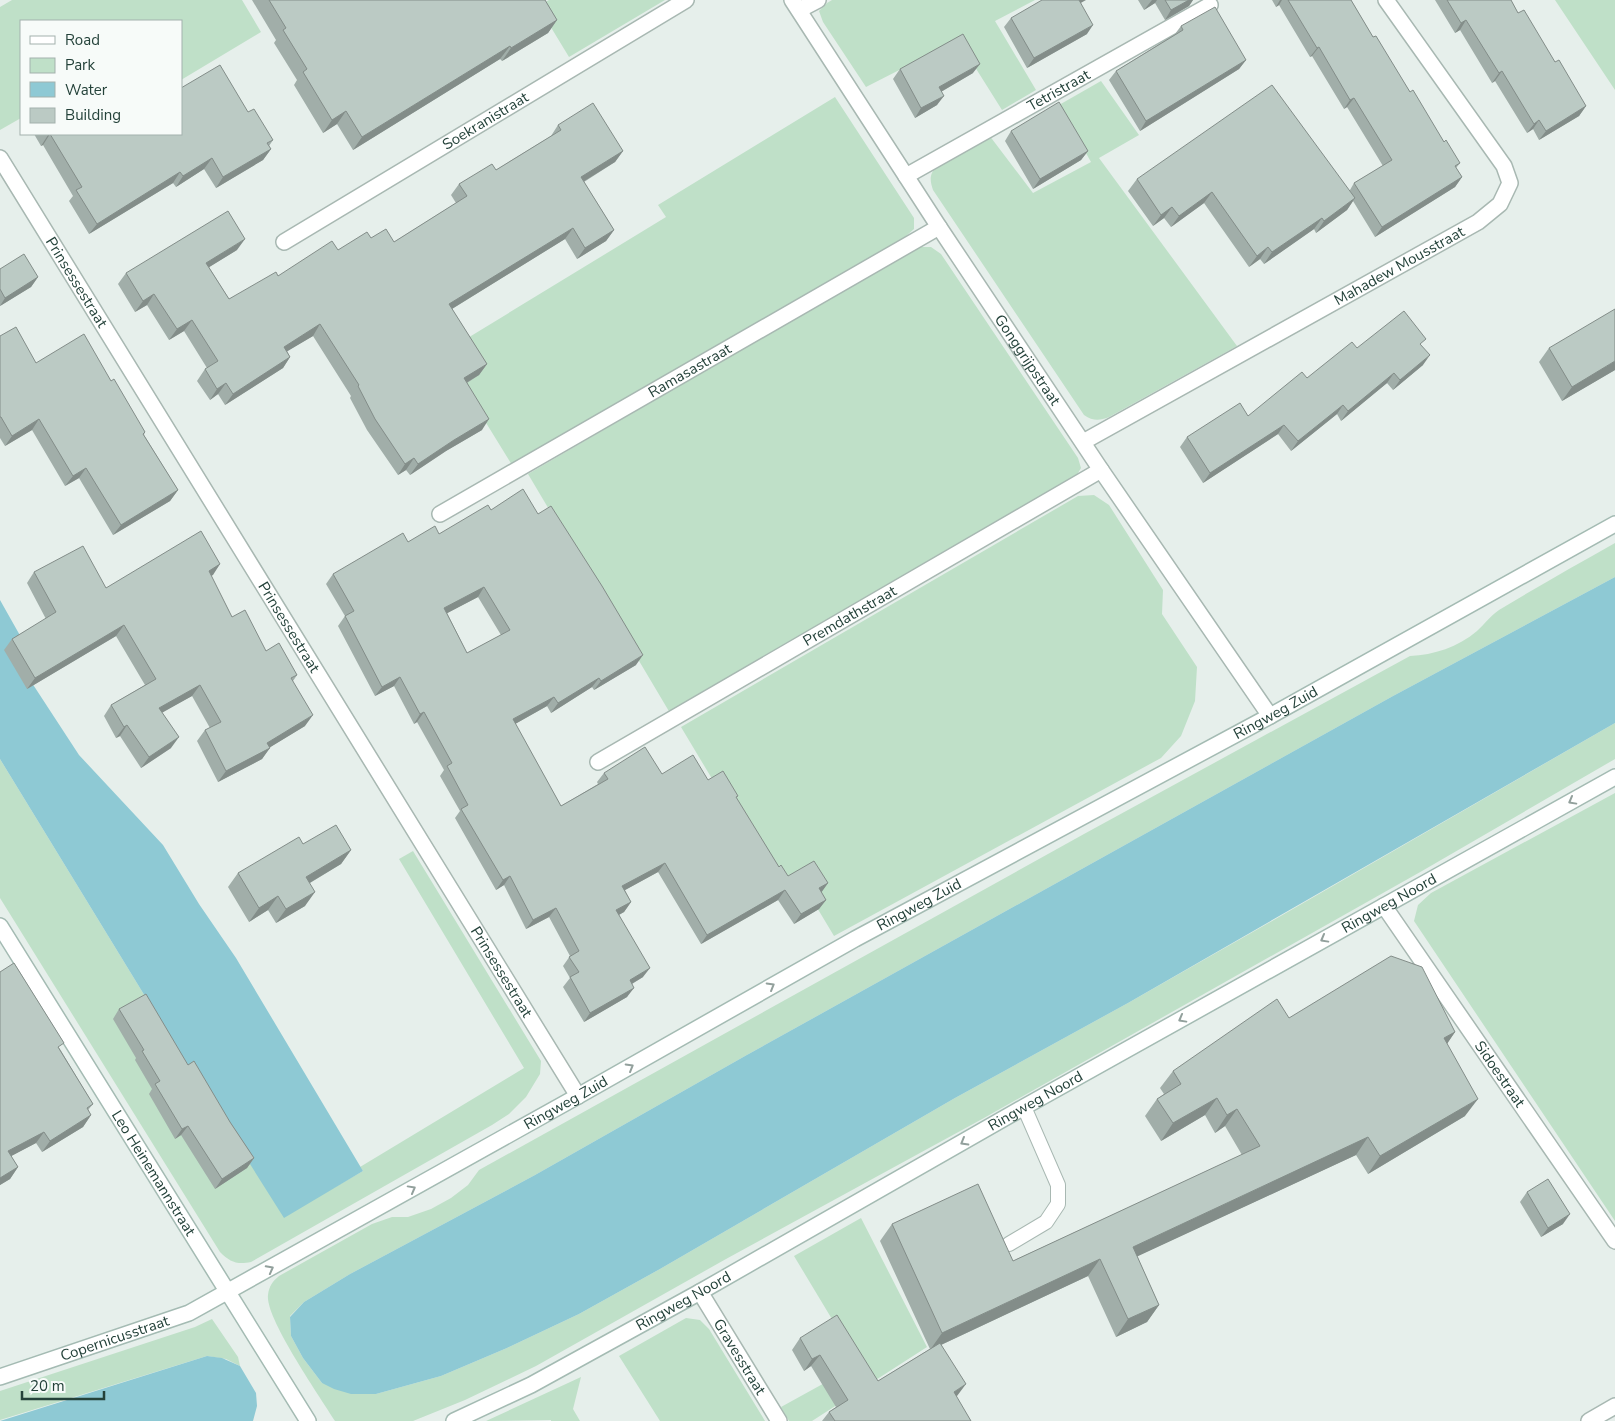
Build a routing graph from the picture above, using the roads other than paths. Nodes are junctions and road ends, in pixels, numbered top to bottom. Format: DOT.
graph roads {
  1 [pos="686,0"];
  2 [pos="818,0"];
  3 [pos="1386,0"];
  4 [pos="1210,4"];
  5 [pos="796,5"];
  6 [pos="0,158"];
  7 [pos="906,176"];
  8 [pos="939,227"];
  9 [pos="284,242"];
  10 [pos="1082,442"];
  11 [pos="1101,470"];
  12 [pos="440,514"];
  13 [pos="1615,524"];
  14 [pos="1270,716"];
  15 [pos="598,762"];
  16 [pos="1615,777"];
  17 [pos="1384,906"];
  18 [pos="0,926"];
  19 [pos="578,1096"];
  20 [pos="1024,1107"];
  21 [pos="1615,1241"];
  22 [pos="1009,1244"];
  23 [pos="228,1292"];
  24 [pos="700,1292"];
  25 [pos="0,1377"];
  26 [pos="1615,1406"];
  27 [pos="308,1421"];
  28 [pos="454,1421"];
  29 [pos="779,1421"];
  30 [pos="1589,1421"];
  1 -- 9 [label="street, Soekranistraat"];
  2 -- 5 [label="street"];
  3 -- 10 [label="street, Mahadew Mousstraat"];
  4 -- 7 [label="street, Tetristraat"];
  5 -- 7 [label="street, Gonggrijpstraat"];
  6 -- 19 [label="street, Prinsessestraat"];
  7 -- 8 [label="street, Gonggrijpstraat"];
  8 -- 10 [label="street, Gonggrijpstraat"];
  8 -- 12 [label="street, Ramasastraat"];
  10 -- 11 [label="street, Gonggrijpstraat"];
  11 -- 14 [label="street, Gonggrijpstraat"];
  11 -- 15 [label="street, Premdathstraat"];
  13 -- 14 [label="street, Ringweg Zuid"];
  19 -- 14 [label="street, Ringweg Zuid, one-way"];
  16 -- 17 [label="street, Ringweg Noord, one-way"];
  17 -- 20 [label="street, Ringweg Noord, one-way"];
  17 -- 21 [label="street, Sidoestraat"];
  18 -- 23 [label="street, Leo Heinemannstraat"];
  23 -- 19 [label="street, Ringweg Zuid, one-way"];
  20 -- 22 [label="lane"];
  20 -- 24 [label="street, Ringweg Noord, one-way"];
  23 -- 25 [label="street, Copernicusstraat"];
  23 -- 27 [label="street, Leo Heinemannstraat"];
  24 -- 28 [label="street, Ringweg Noord"];
  24 -- 29 [label="street, Gravesstraat"];
  26 -- 30 [label="street"];
}
